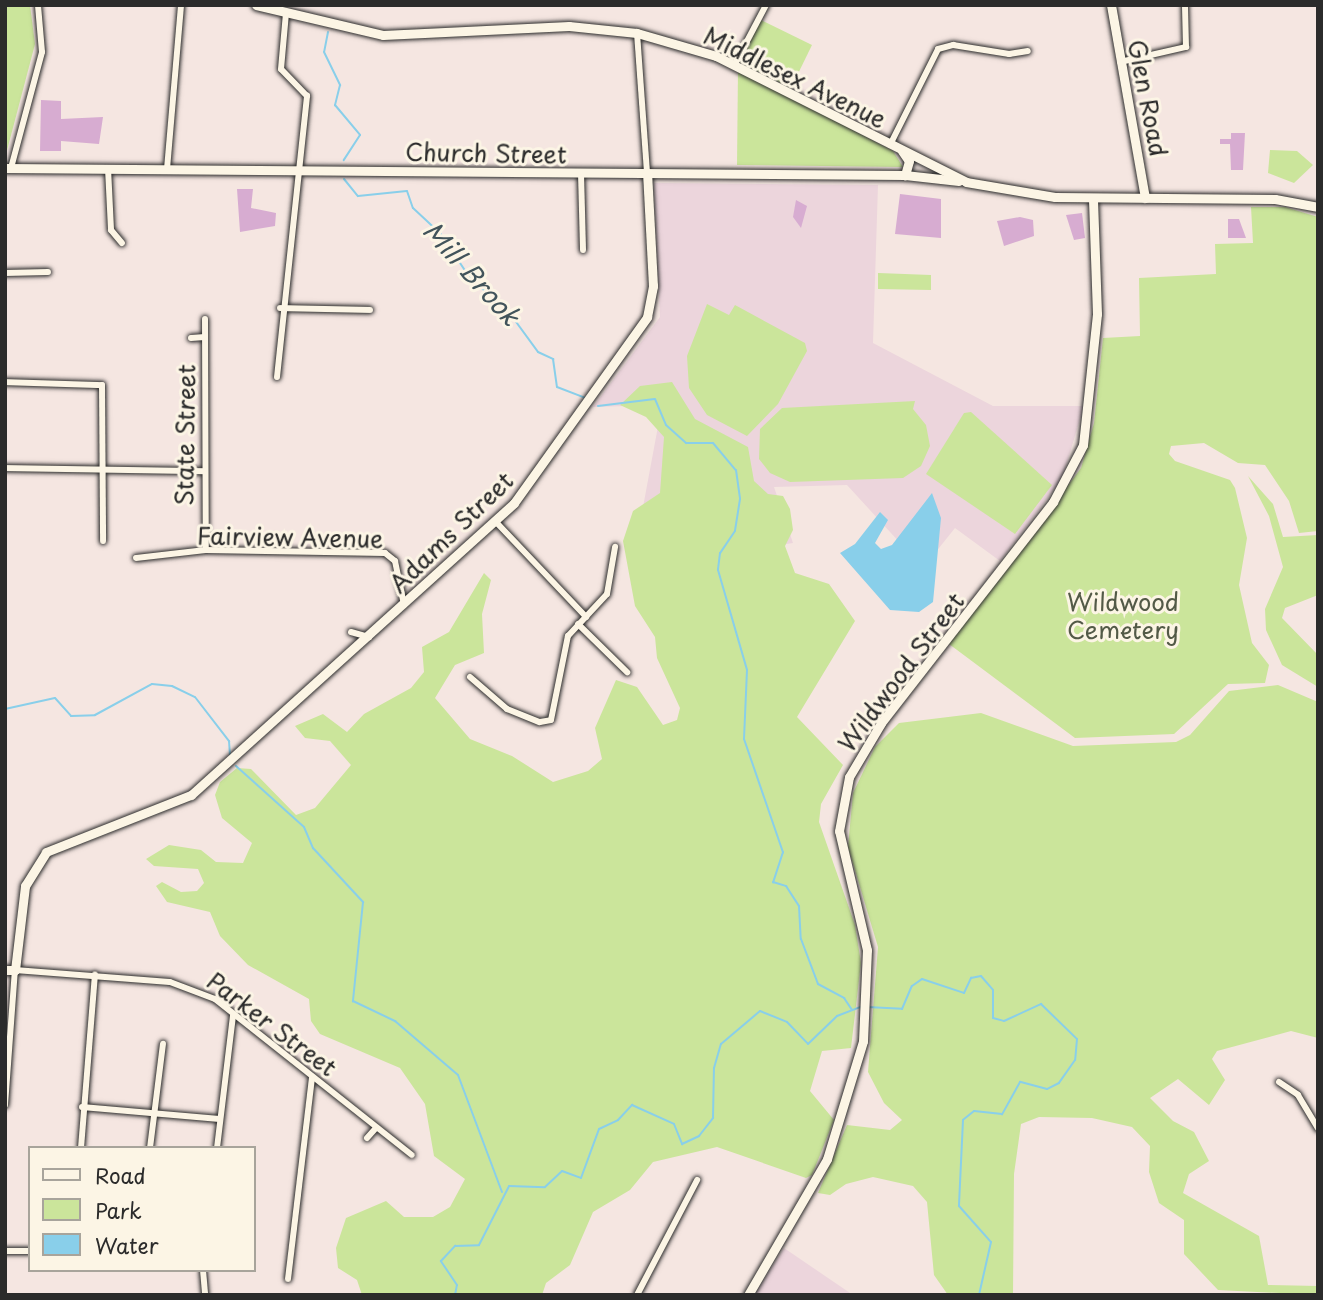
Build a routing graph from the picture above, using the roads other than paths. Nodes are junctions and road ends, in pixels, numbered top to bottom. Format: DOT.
graph roads {
  1 [pos="38,5"];
  2 [pos="181,5"];
  3 [pos="256,5"];
  4 [pos="766,5"];
  5 [pos="1111,5"];
  6 [pos="1185,5"];
  7 [pos="286,13"];
  8 [pos="637,33"];
  9 [pos="1028,51"];
  10 [pos="1120,62"];
  11 [pos="735,64"];
  12 [pos="890,145"];
  13 [pos="901,150"];
  14 [pos="8,168"];
  15 [pos="108,168"];
  16 [pos="167,169"];
  17 [pos="297,170"];
  18 [pos="581,173"];
  19 [pos="647,173"];
  20 [pos="905,175"];
  21 [pos="966,182"];
  22 [pos="1093,198"];
  23 [pos="1145,198"];
  24 [pos="1318,208"];
  25 [pos="122,243"];
  26 [pos="583,250"];
  27 [pos="48,272"];
  28 [pos="5,273"];
  29 [pos="280,308"];
  30 [pos="370,310"];
  31 [pos="205,319"];
  32 [pos="205,337"];
  33 [pos="191,338"];
  34 [pos="277,377"];
  35 [pos="5,382"];
  36 [pos="5,468"];
  37 [pos="103,470"];
  38 [pos="204,471"];
  39 [pos="496,522"];
  40 [pos="103,541"];
  41 [pos="615,547"];
  42 [pos="206,550"];
  43 [pos="136,558"];
  44 [pos="404,606"];
  45 [pos="586,617"];
  46 [pos="578,624"];
  47 [pos="351,632"];
  48 [pos="369,637"];
  49 [pos="627,672"];
  50 [pos="470,677"];
  51 [pos="10,970"];
  52 [pos="95,975"];
  53 [pos="233,1015"];
  54 [pos="163,1044"];
  55 [pos="312,1077"];
  56 [pos="1279,1082"];
  57 [pos="5,1105"];
  58 [pos="82,1107"];
  59 [pos="153,1113"];
  60 [pos="219,1119"];
  61 [pos="376,1128"];
  62 [pos="1318,1128"];
  63 [pos="367,1138"];
  64 [pos="81,1146"];
  65 [pos="150,1146"];
  66 [pos="217,1146"];
  67 [pos="412,1155"];
  68 [pos="696,1180"];
  69 [pos="5,1251"];
  70 [pos="28,1251"];
  71 [pos="203,1272"];
  72 [pos="288,1279"];
  73 [pos="205,1295"];
  74 [pos="637,1295"];
  75 [pos="748,1295"];
  1 -- 14 [label="street"];
  2 -- 16 [label="street"];
  3 -- 7 [label="street, Middlesex Avenue"];
  4 -- 11 [label="street"];
  5 -- 10 [label="street, Glen Road"];
  6 -- 10 [label="street"];
  7 -- 8 [label="street, Middlesex Avenue"];
  7 -- 17 [label="street"];
  8 -- 11 [label="street, Middlesex Avenue"];
  8 -- 19 [label="street, Adams Street"];
  9 -- 12 [label="street"];
  10 -- 23 [label="street, Glen Road"];
  11 -- 12 [label="street, Middlesex Avenue"];
  12 -- 13 [label="street, Middlesex Avenue"];
  13 -- 20 [label="street, Middlesex Avenue"];
  13 -- 21 [label="street, Middlesex Avenue"];
  14 -- 15 [label="street, Church Street"];
  15 -- 16 [label="street, Church Street"];
  15 -- 25 [label="street"];
  16 -- 17 [label="street, Church Street"];
  17 -- 18 [label="street, Church Street"];
  17 -- 29 [label="street"];
  18 -- 19 [label="street, Church Street"];
  18 -- 26 [label="street"];
  19 -- 20 [label="street, Church Street"];
  19 -- 39 [label="street, Adams Street"];
  20 -- 21 [label="street, Church Street"];
  21 -- 22 [label="street, Middlesex Avenue"];
  22 -- 23 [label="street, Middlesex Avenue"];
  22 -- 75 [label="street, Wildwood Street"];
  23 -- 24 [label="street, Middlesex Avenue"];
  27 -- 28 [label="street"];
  29 -- 30 [label="street"];
  29 -- 34 [label="street"];
  31 -- 32 [label="street, State Street"];
  32 -- 33 [label="street"];
  32 -- 38 [label="street, State Street"];
  35 -- 37 [label="street"];
  36 -- 37 [label="street"];
  37 -- 38 [label="street"];
  37 -- 40 [label="street"];
  38 -- 42 [label="street, State Street"];
  39 -- 44 [label="street, Adams Street"];
  39 -- 45 [label="street"];
  41 -- 45 [label="street"];
  42 -- 43 [label="street, Fairview Avenue"];
  42 -- 44 [label="street, Fairview Avenue"];
  44 -- 48 [label="street, Adams Street"];
  45 -- 46 [label="street"];
  46 -- 49 [label="street"];
  46 -- 50 [label="street"];
  47 -- 48 [label="street"];
  48 -- 51 [label="street, Adams Street"];
  51 -- 52 [label="street, Parker Street"];
  51 -- 57 [label="street"];
  52 -- 53 [label="street, Parker Street"];
  52 -- 58 [label="street"];
  53 -- 55 [label="street, Parker Street"];
  53 -- 60 [label="street"];
  54 -- 59 [label="street"];
  55 -- 61 [label="street, Parker Street"];
  55 -- 72 [label="street"];
  56 -- 62 [label="street"];
  58 -- 59 [label="street"];
  58 -- 64 [label="street"];
  59 -- 60 [label="street"];
  59 -- 65 [label="street"];
  60 -- 66 [label="street"];
  61 -- 63 [label="street"];
  61 -- 67 [label="street, Parker Street"];
  68 -- 74 [label="street"];
  69 -- 70 [label="street"];
  71 -- 73 [label="street"];
}
